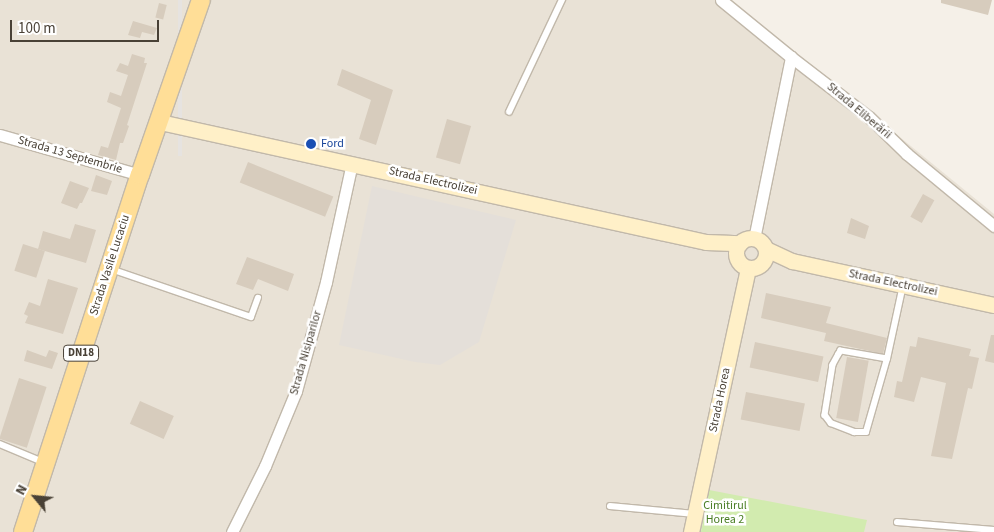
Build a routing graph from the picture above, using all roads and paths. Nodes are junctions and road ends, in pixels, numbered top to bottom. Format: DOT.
graph roads {
  1 [pos="201,0"];
  2 [pos="562,0"];
  3 [pos="721,0"];
  4 [pos="791,57"];
  5 [pos="509,112"];
  6 [pos="160,122"];
  7 [pos="0,135"];
  8 [pos="352,163"];
  9 [pos="140,175"];
  10 [pos="994,226"];
  11 [pos="744,246"];
  12 [pos="764,256"];
  13 [pos="109,268"];
  14 [pos="748,268"];
  15 [pos="903,285"];
  16 [pos="258,298"];
  17 [pos="994,305"];
  18 [pos="887,360"];
  19 [pos="0,444"];
  20 [pos="45,463"];
  21 [pos="610,506"];
  22 [pos="695,514"];
  23 [pos="897,522"];
  24 [pos="994,530"];
  25 [pos="23,532"];
  26 [pos="232,532"];
  27 [pos="691,532"];
  1 -- 6 [label="main road, Strada Vasile Lucaciu / DN18"];
  2 -- 5 [label="lane"];
  3 -- 4 [label="street, Strada Eliberării"];
  4 -- 10 [label="street, Strada Eliberării"];
  4 -- 11 [label="street"];
  6 -- 8 [label="street, Strada Electrolizei"];
  6 -- 9 [label="main road, Strada Vasile Lucaciu / DN18"];
  7 -- 9 [label="street, Strada 13 Septembrie"];
  8 -- 11 [label="street, Strada Electrolizei"];
  8 -- 26 [label="street, Strada Nisiparilor"];
  9 -- 13 [label="main road, Strada Vasile Lucaciu / DN18"];
  11 -- 12 [label="street, Strada Electrolizei"];
  11 -- 14 [label="street"];
  12 -- 14 [label="street"];
  12 -- 15 [label="street, Strada Electrolizei"];
  13 -- 16 [label="lane"];
  13 -- 20 [label="main road, Strada Vasile Lucaciu / DN18"];
  14 -- 22 [label="street, Strada Horea"];
  15 -- 17 [label="street, Strada Electrolizei"];
  15 -- 18 [label="lane"];
  18 -- 18 [label="lane"];
  19 -- 20 [label="lane"];
  20 -- 25 [label="main road, Strada Vasile Lucaciu / DN18"];
  21 -- 22 [label="lane"];
  22 -- 27 [label="street, Strada Horea"];
  23 -- 24 [label="lane"];
}
